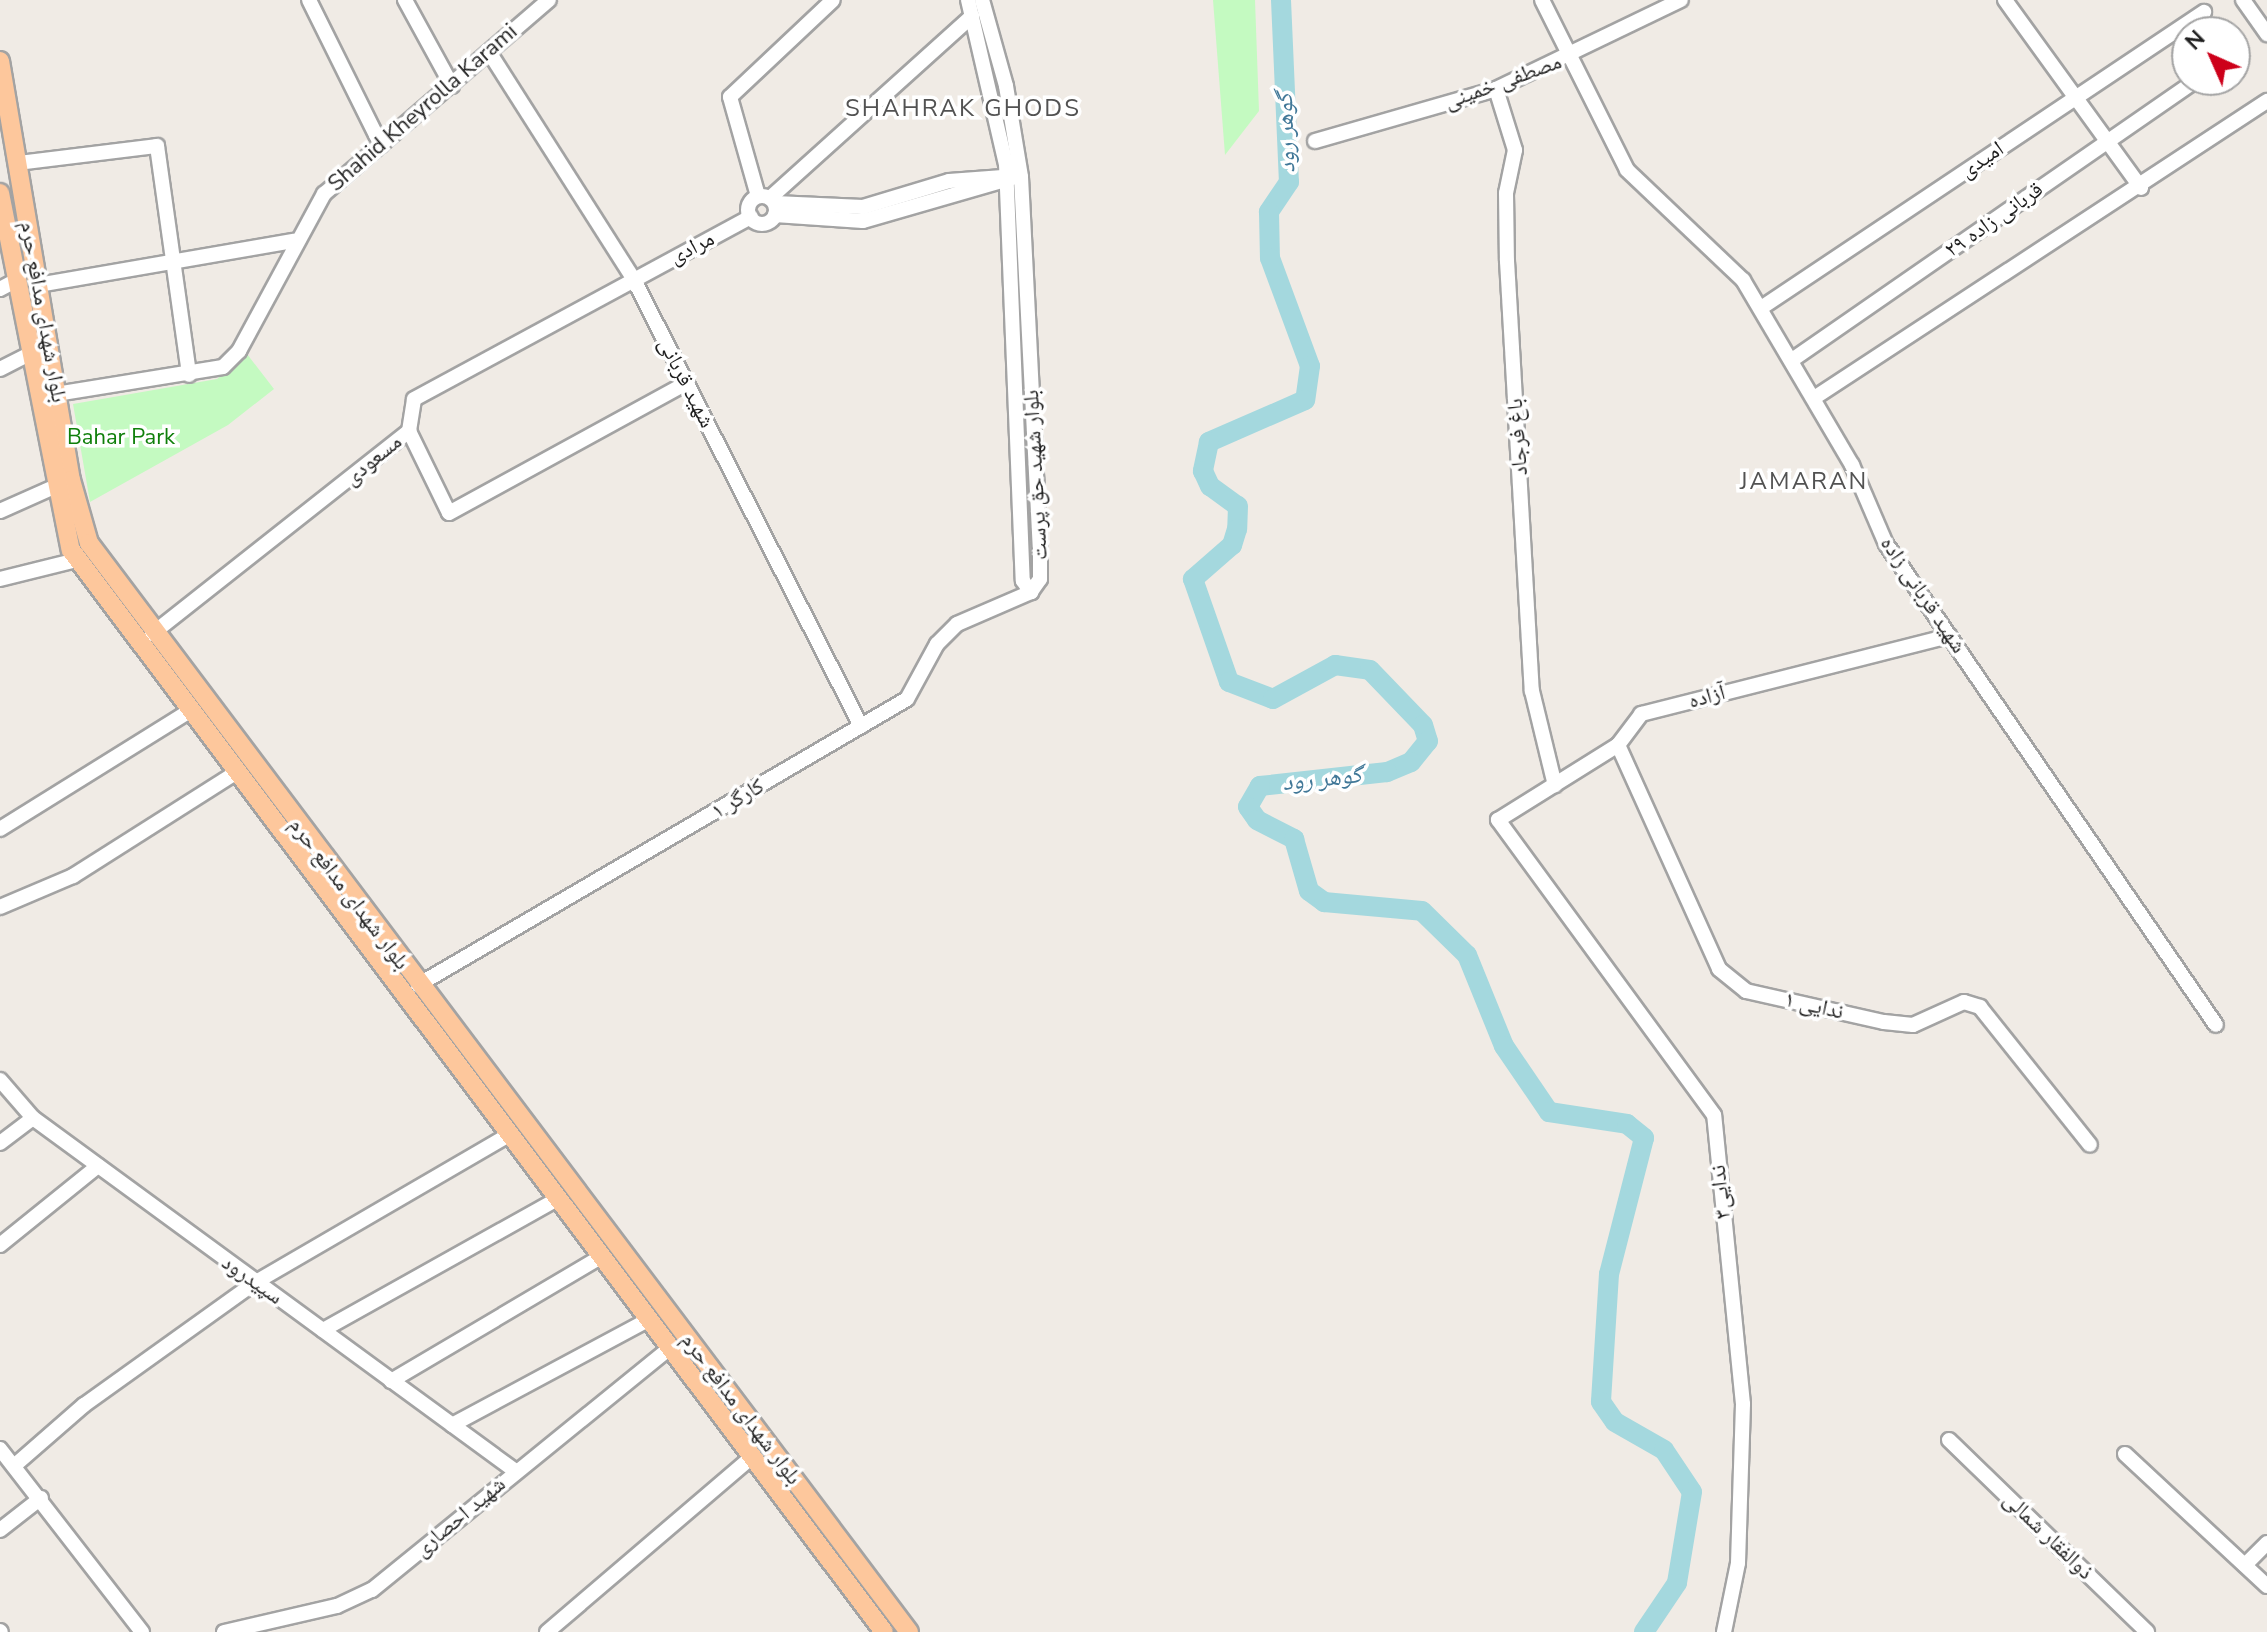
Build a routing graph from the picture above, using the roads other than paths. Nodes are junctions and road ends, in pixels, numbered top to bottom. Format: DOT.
graph roads {
  1 [pos="309,0"];
  2 [pos="405,0"];
  3 [pos="549,0"];
  4 [pos="833,0"];
  5 [pos="968,0"];
  6 [pos="982,0"];
  7 [pos="1542,0"];
  8 [pos="1681,0"];
  9 [pos="2005,0"];
  10 [pos="2243,0"];
  11 [pos="534,6"];
  12 [pos="2204,12"];
  13 [pos="972,16"];
  14 [pos="2267,34"];
  15 [pos="489,52"];
  16 [pos="991,57"];
  17 [pos="1571,57"];
  18 [pos="0,61"];
  19 [pos="452,86"];
  20 [pos="1496,89"];
  21 [pos="2174,96"];
  22 [pos="2076,98"];
  23 [pos="2267,101"];
  24 [pos="1315,141"];
  25 [pos="2108,142"];
  26 [pos="381,145"];
  27 [pos="18,163"];
  28 [pos="1014,178"];
  29 [pos="2141,188"];
  30 [pos="1,201"];
  31 [pos="770,203"];
  32 [pos="751,217"];
  33 [pos="294,241"];
  34 [pos="170,262"];
  35 [pos="633,278"];
  36 [pos="7,285"];
  37 [pos="38,285"];
  38 [pos="1761,308"];
  39 [pos="27,355"];
  40 [pos="1792,360"];
  41 [pos="0,369"];
  42 [pos="189,375"];
  43 [pos="686,383"];
  44 [pos="56,394"];
  45 [pos="1814,398"];
  46 [pos="409,431"];
  47 [pos="71,480"];
  48 [pos="49,494"];
  49 [pos="0,511"];
  50 [pos="77,560"];
  51 [pos="0,579"];
  52 [pos="1031,592"];
  53 [pos="152,634"];
  54 [pos="1949,636"];
  55 [pos="188,712"];
  56 [pos="861,726"];
  57 [pos="1618,745"];
  58 [pos="235,773"];
  59 [pos="1555,785"];
  60 [pos="1498,820"];
  61 [pos="0,829"];
  62 [pos="0,907"];
  63 [pos="418,985"];
  64 [pos="2216,1025"];
  65 [pos="0,1080"];
  66 [pos="33,1118"];
  67 [pos="509,1135"];
  68 [pos="0,1143"];
  69 [pos="2090,1145"];
  70 [pos="98,1166"];
  71 [pos="557,1199"];
  72 [pos="0,1245"];
  73 [pos="601,1257"];
  74 [pos="256,1282"];
  75 [pos="633,1284"];
  76 [pos="648,1320"];
  77 [pos="323,1330"];
  78 [pos="670,1348"];
  79 [pos="391,1381"];
  80 [pos="452,1425"];
  81 [pos="1949,1440"];
  82 [pos="0,1449"];
  83 [pos="2125,1454"];
  84 [pos="752,1457"];
  85 [pos="14,1466"];
  86 [pos="514,1470"];
  87 [pos="41,1498"];
  88 [pos="0,1530"];
  89 [pos="2267,1543"];
  90 [pos="2245,1565"];
  91 [pos="2267,1586"];
  92 [pos="142,1632"];
  93 [pos="224,1632"];
  94 [pos="547,1632"];
  95 [pos="884,1632"];
  96 [pos="909,1632"];
  97 [pos="1724,1632"];
  98 [pos="2147,1632"];
  1 -- 26 [label="street"];
  2 -- 19 [label="street"];
  3 -- 11 [label="street, Shahid Kheyrolla Karami"];
  4 -- 31 [label="street"];
  5 -- 13 [label="street, بلوار شهید حق پرست"];
  6 -- 16 [label="street, بلوار شهید حق پرست"];
  7 -- 17 [label="street, شهید قربانی زاده"];
  8 -- 17 [label="street, مصطفی خمینی"];
  9 -- 22 [label="street"];
  10 -- 14 [label="street"];
  11 -- 15 [label="street, Shahid Kheyrolla Karami"];
  12 -- 22 [label="street, امیدی"];
  13 -- 16 [label="street, بلوار شهید حق پرست"];
  13 -- 31 [label="street"];
  15 -- 19 [label="street, Shahid Kheyrolla Karami"];
  15 -- 35 [label="street, شهید قربانی"];
  16 -- 28 [label="street, بلوار شهید حق پرست"];
  17 -- 20 [label="street, مصطفی خمینی"];
  17 -- 38 [label="street, شهید قربانی زاده"];
  18 -- 27 [label="main road, بلوار شهدای مدافع حرم"];
  19 -- 26 [label="street, Shahid Kheyrolla Karami"];
  20 -- 24 [label="street, مصطفی خمینی"];
  20 -- 59 [label="street, باغ فرجاد"];
  21 -- 25 [label="street, قربانی زاده ۲۹"];
  22 -- 25 [label="street"];
  22 -- 38 [label="street, امیدی"];
  23 -- 29 [label="street"];
  25 -- 29 [label="street"];
  25 -- 40 [label="street, قربانی زاده ۲۹"];
  26 -- 33 [label="street, Shahid Kheyrolla Karami"];
  27 -- 34 [label="street"];
  27 -- 37 [label="main road, بلوار شهدای مدافع حرم"];
  28 -- 31 [label="street"];
  28 -- 52 [label="street, بلوار شهید حق پرست"];
  29 -- 45 [label="street"];
  30 -- 36 [label="main road, بلوار شهدای مدافع حرم"];
  31 -- 32 [label="street"];
  31 -- 32 [label="street"];
  32 -- 35 [label="street, مرادی"];
  33 -- 34 [label="street"];
  33 -- 42 [label="street, Shahid Kheyrolla Karami"];
  34 -- 37 [label="street"];
  34 -- 42 [label="street"];
  35 -- 43 [label="street, شهید قربانی"];
  35 -- 46 [label="street, مسعودی"];
  36 -- 39 [label="main road, بلوار شهدای مدافع حرم"];
  37 -- 44 [label="main road, بلوار شهدای مدافع حرم"];
  38 -- 40 [label="street, شهید قربانی زاده"];
  39 -- 41 [label="street"];
  39 -- 48 [label="main road, بلوار شهدای مدافع حرم"];
  40 -- 45 [label="street, شهید قربانی زاده"];
  42 -- 44 [label="street, Shahid Kheyrolla Karami"];
  43 -- 46 [label="street"];
  43 -- 56 [label="street, شهید قربانی"];
  44 -- 47 [label="main road, بلوار شهدای مدافع حرم"];
  45 -- 54 [label="street, شهید قربانی زاده"];
  46 -- 53 [label="street, مسعودی"];
  47 -- 48 [label="street"];
  47 -- 53 [label="main road, بلوار شهدای مدافع حرم"];
  48 -- 49 [label="street"];
  48 -- 50 [label="main road, بلوار شهدای مدافع حرم"];
  50 -- 51 [label="street"];
  50 -- 55 [label="main road, بلوار شهدای مدافع حرم"];
  52 -- 56 [label="street, کارگر ۱"];
  53 -- 63 [label="main road, بلوار شهدای مدافع حرم"];
  54 -- 57 [label="street, آزاده"];
  54 -- 64 [label="street, شهید قربانی زاده"];
  55 -- 58 [label="main road, بلوار شهدای مدافع حرم"];
  55 -- 61 [label="street"];
  56 -- 63 [label="street, کارگر ۱"];
  57 -- 59 [label="street, آزاده"];
  57 -- 69 [label="street, ندایی ۱"];
  58 -- 62 [label="street"];
  58 -- 67 [label="main road, بلوار شهدای مدافع حرم"];
  59 -- 60 [label="street, آزاده"];
  60 -- 97 [label="street, ندایی۳"];
  63 -- 75 [label="main road, بلوار شهدای مدافع حرم"];
  65 -- 66 [label="street, سپیدرود"];
  66 -- 68 [label="street"];
  66 -- 70 [label="street, سپیدرود"];
  67 -- 71 [label="main road, بلوار شهدای مدافع حرم"];
  67 -- 74 [label="street"];
  70 -- 72 [label="street"];
  70 -- 74 [label="street, سپیدرود"];
  71 -- 73 [label="main road, بلوار شهدای مدافع حرم"];
  71 -- 77 [label="street"];
  73 -- 75 [label="main road, بلوار شهدای مدافع حرم"];
  73 -- 79 [label="street"];
  74 -- 77 [label="street, سپیدرود"];
  74 -- 85 [label="street"];
  75 -- 76 [label="main road, بلوار شهدای مدافع حرم"];
  75 -- 96 [label="main road, بلوار شهدای مدافع حرم"];
  76 -- 78 [label="main road, بلوار شهدای مدافع حرم"];
  76 -- 80 [label="street"];
  77 -- 79 [label="street, سپیدرود"];
  78 -- 84 [label="main road, بلوار شهدای مدافع حرم"];
  78 -- 86 [label="street, شهید احصاری"];
  79 -- 80 [label="street, سپیدرود"];
  80 -- 86 [label="street, سپیدرود"];
  81 -- 98 [label="street, ذوالفقار شمالی"];
  82 -- 85 [label="street"];
  83 -- 90 [label="street"];
  84 -- 94 [label="street"];
  84 -- 95 [label="main road, بلوار شهدای مدافع حرم"];
  85 -- 87 [label="street"];
  86 -- 93 [label="street, شهید احصاری"];
  87 -- 88 [label="street"];
  87 -- 92 [label="street"];
  89 -- 90 [label="street"];
  90 -- 91 [label="street"];
}
